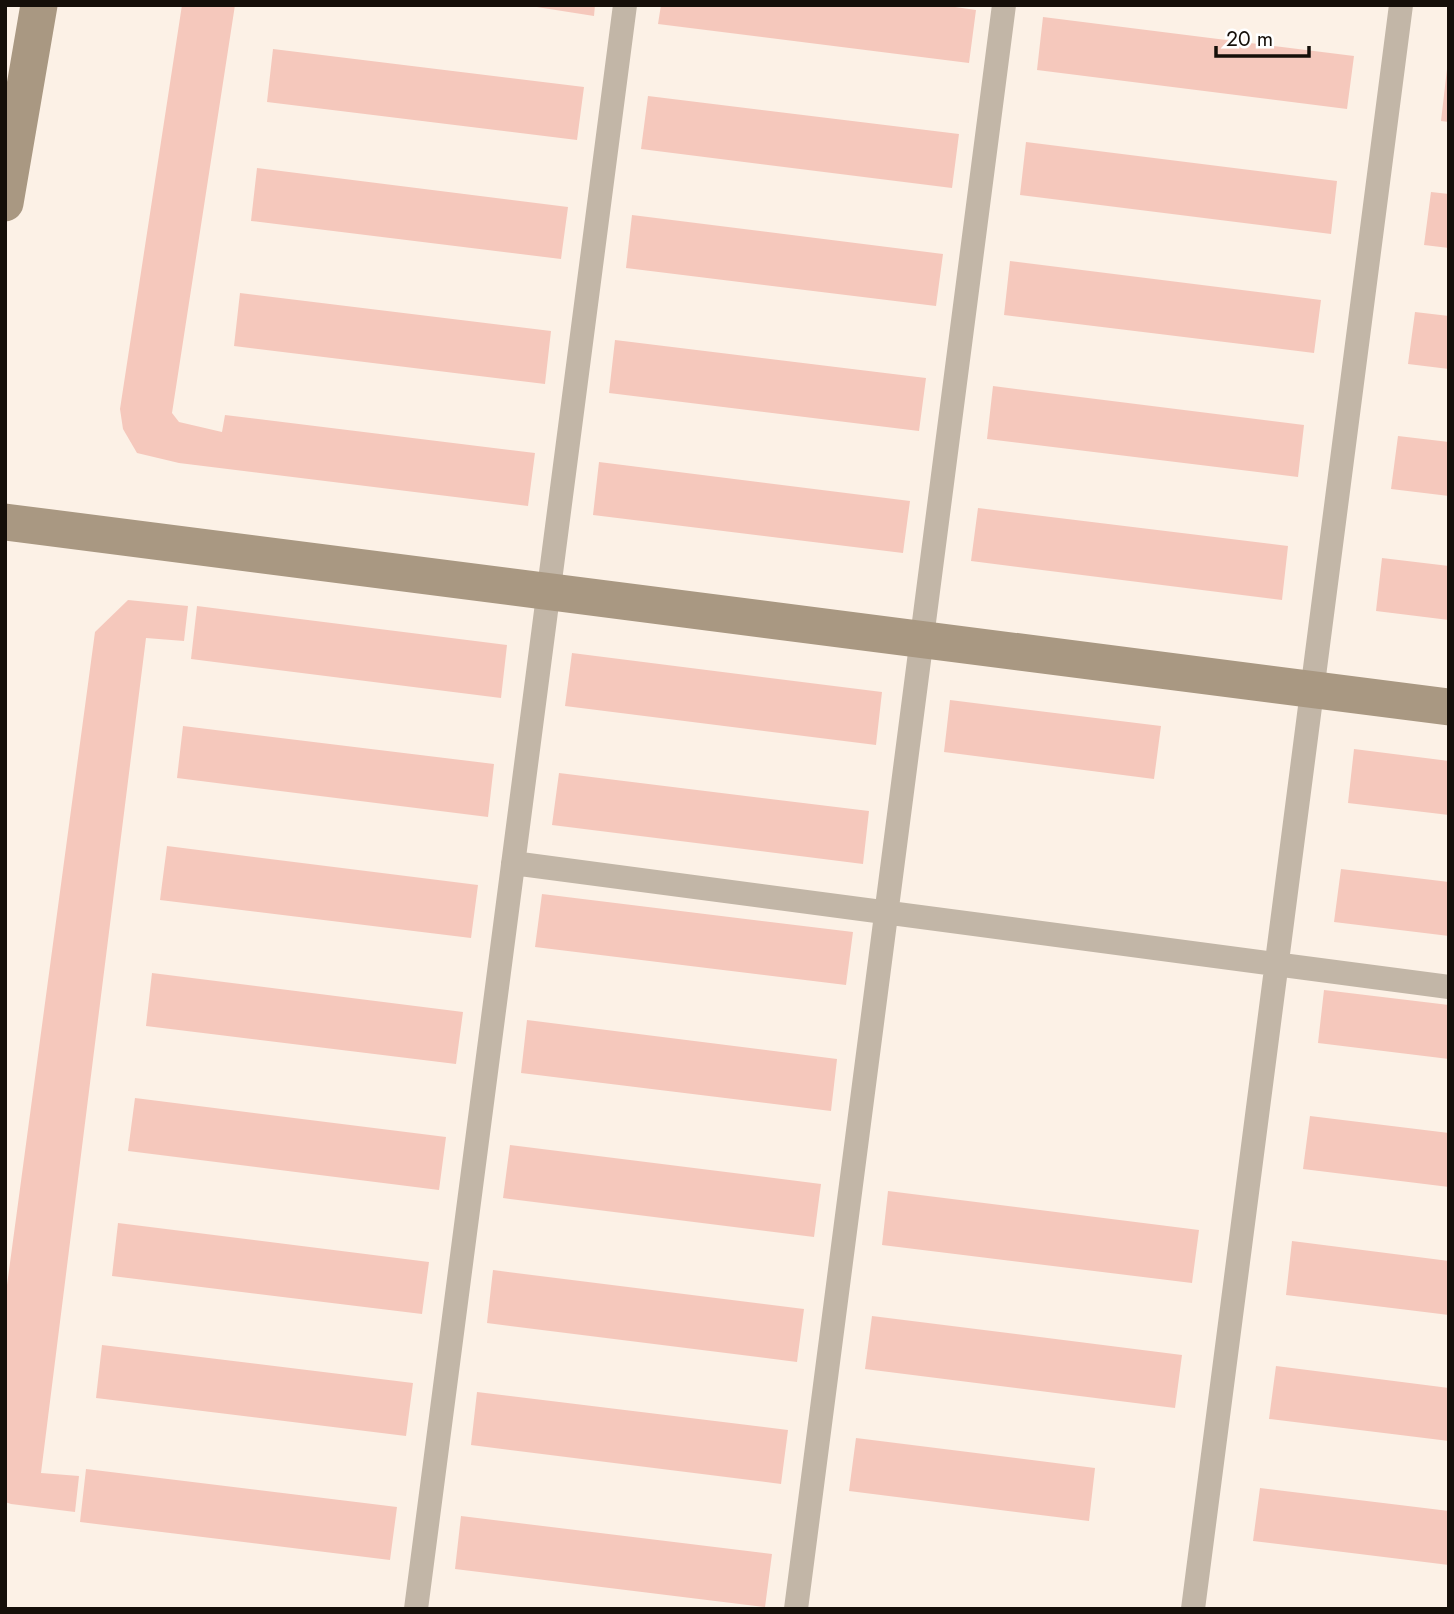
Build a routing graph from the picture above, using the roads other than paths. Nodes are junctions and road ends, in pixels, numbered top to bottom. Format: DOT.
graph roads {
  1 [pos="39,5"];
  2 [pos="625,5"];
  3 [pos="1004,5"];
  4 [pos="1401,5"];
  5 [pos="5,204"];
  6 [pos="5,522"];
  7 [pos="549,592"];
  8 [pos="922,639"];
  9 [pos="1312,690"];
  10 [pos="1449,707"];
  11 [pos="513,863"];
  12 [pos="1449,987"];
  13 [pos="416,1609"];
  14 [pos="796,1609"];
  15 [pos="1194,1609"];
  1 -- 5 [label="street"];
  2 -- 7 [label="street"];
  3 -- 8 [label="street"];
  4 -- 9 [label="street"];
  6 -- 7 [label="street"];
  7 -- 8 [label="street"];
  7 -- 11 [label="street"];
  8 -- 9 [label="street"];
  8 -- 14 [label="street"];
  9 -- 10 [label="street"];
  9 -- 15 [label="street"];
  11 -- 12 [label="street"];
  11 -- 13 [label="street"];
}
